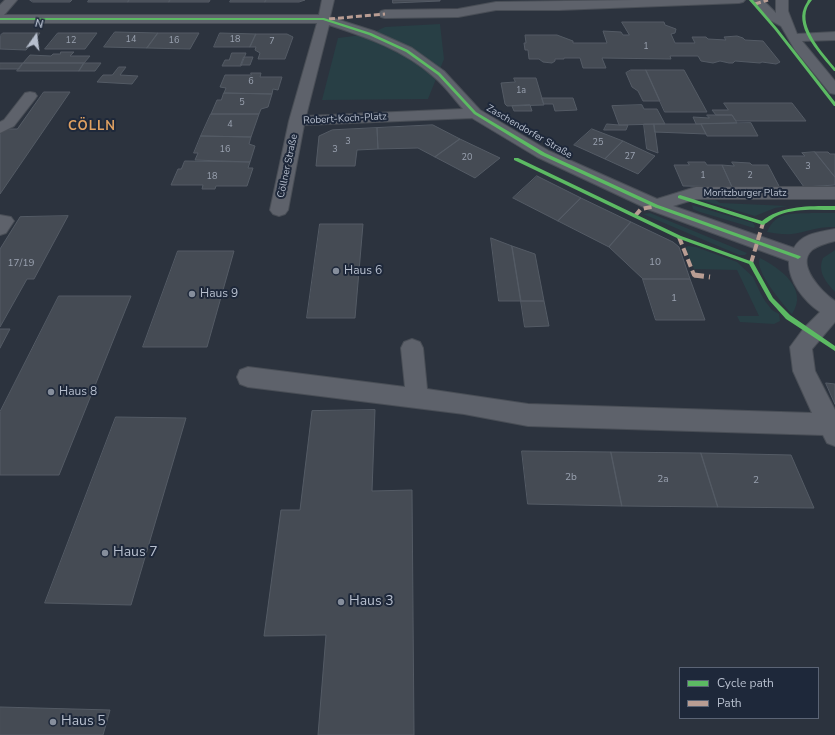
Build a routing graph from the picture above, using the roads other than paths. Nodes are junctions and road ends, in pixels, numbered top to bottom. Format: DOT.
graph roads {
  1 [pos="12,0"];
  2 [pos="328,0"];
  3 [pos="739,0"];
  4 [pos="756,0"];
  5 [pos="782,0"];
  6 [pos="558,3"];
  7 [pos="0,12"];
  8 [pos="385,14"];
  9 [pos="0,19"];
  10 [pos="323,19"];
  11 [pos="786,24"];
  12 [pos="835,36"];
  13 [pos="794,38"];
  14 [pos="835,90"];
  15 [pos="30,96"];
  16 [pos="475,112"];
  17 [pos="297,121"];
  18 [pos="0,128"];
  19 [pos="835,193"];
  20 [pos="656,206"];
  21 [pos="279,210"];
  22 [pos="0,221"];
  23 [pos="0,228"];
  24 [pos="835,235"];
  25 [pos="798,257"];
  26 [pos="834,312"];
  27 [pos="412,348"];
  28 [pos="248,377"];
  29 [pos="417,398"];
  30 [pos="833,430"];
  1 -- 7 [label="street"];
  2 -- 10 [label="street"];
  3 -- 6 [label="street"];
  4 -- 11 [label="street"];
  5 -- 11 [label="street"];
  6 -- 8 [label="street"];
  9 -- 10 [label="street, Zaschendorfer Straße"];
  10 -- 16 [label="street, Zaschendorfer Straße"];
  10 -- 17 [label="street, Robert-Koch-Platz"];
  11 -- 13 [label="street"];
  12 -- 13 [label="street"];
  13 -- 14 [label="street"];
  15 -- 18 [label="street"];
  16 -- 17 [label="street, Robert-Koch-Platz"];
  16 -- 20 [label="street, Zaschendorfer Straße"];
  17 -- 21 [label="street, Cöllner Straße"];
  19 -- 20 [label="street, Moritzburger Platz"];
  20 -- 25 [label="street, Zaschendorfer Straße"];
  22 -- 23 [label="street"];
  24 -- 25 [label="street"];
  25 -- 26 [label="street"];
  26 -- 30 [label="street"];
  27 -- 29 [label="street"];
  28 -- 29 [label="street"];
  29 -- 30 [label="street"];
}
